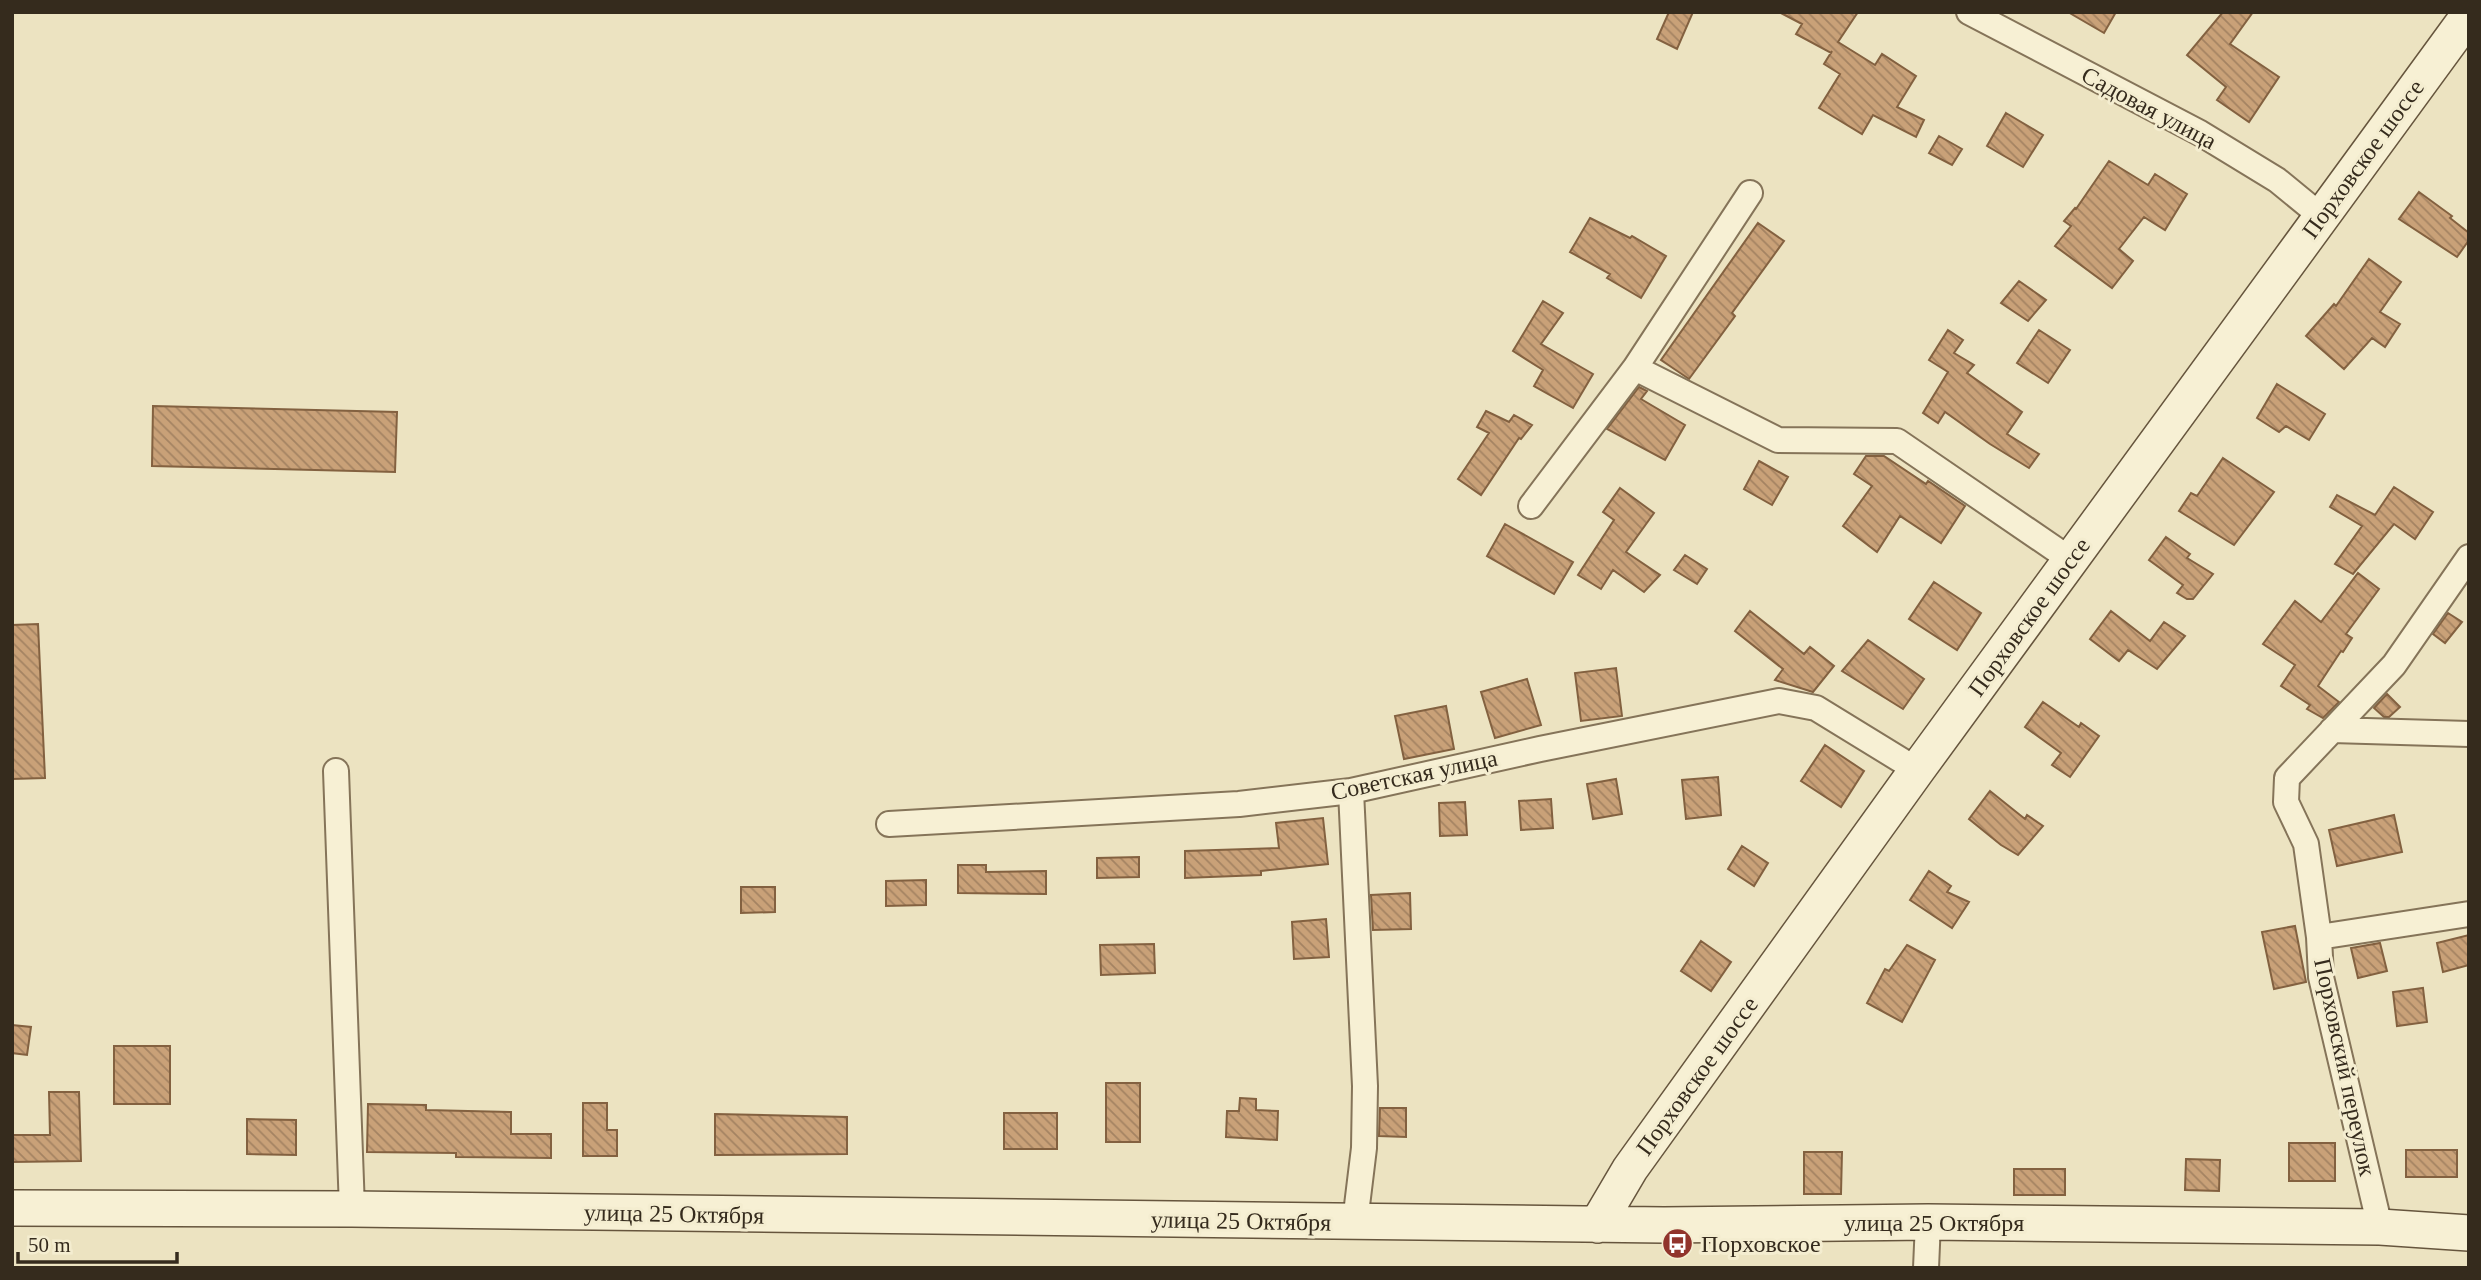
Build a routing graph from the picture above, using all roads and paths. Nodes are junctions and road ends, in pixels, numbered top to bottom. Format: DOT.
graph roads {
  1 [pos="1969,12"];
  2 [pos="2469,15"];
  3 [pos="1750,193"];
  4 [pos="2321,216"];
  5 [pos="1635,368"];
  6 [pos="1531,506"];
  7 [pos="2469,558"];
  8 [pos="2071,560"];
  9 [pos="2332,730"];
  10 [pos="2469,734"];
  11 [pos="1917,770"];
  12 [pos="336,771"];
  13 [pos="1351,791"];
  14 [pos="889,824"];
  15 [pos="2469,914"];
  16 [pos="2319,937"];
  17 [pos="12,1208"];
  18 [pos="352,1209"];
  19 [pos="1928,1222"];
  20 [pos="1355,1223"];
  21 [pos="1597,1225"];
  22 [pos="2380,1227"];
  23 [pos="2469,1233"];
  24 [pos="1926,1268"];
  1 -- 4 [label="street, Садовая улица"];
  2 -- 4 [label="main road, Порховское шоссе"];
  3 -- 5 [label="street"];
  4 -- 8 [label="main road, Порховское шоссе"];
  5 -- 6 [label="street"];
  5 -- 8 [label="street"];
  7 -- 9 [label="street, Порховский переулок"];
  8 -- 11 [label="main road, Порховское шоссе"];
  9 -- 10 [label="street"];
  9 -- 16 [label="street, Порховский переулок"];
  11 -- 13 [label="street, Советская улица"];
  11 -- 21 [label="main road, Порховское шоссе"];
  12 -- 18 [label="street"];
  13 -- 14 [label="street, Советская улица"];
  13 -- 20 [label="street"];
  15 -- 16 [label="street"];
  16 -- 22 [label="street, Порховский переулок"];
  17 -- 18 [label="main road, улица 25 Октября"];
  18 -- 20 [label="main road, улица 25 Октября"];
  19 -- 21 [label="main road, улица 25 Октября"];
  19 -- 22 [label="main road, улица 25 Октября"];
  19 -- 24 [label="street"];
  20 -- 21 [label="main road, улица 25 Октября"];
  22 -- 23 [label="main road, улица 25 Октября"];
}
